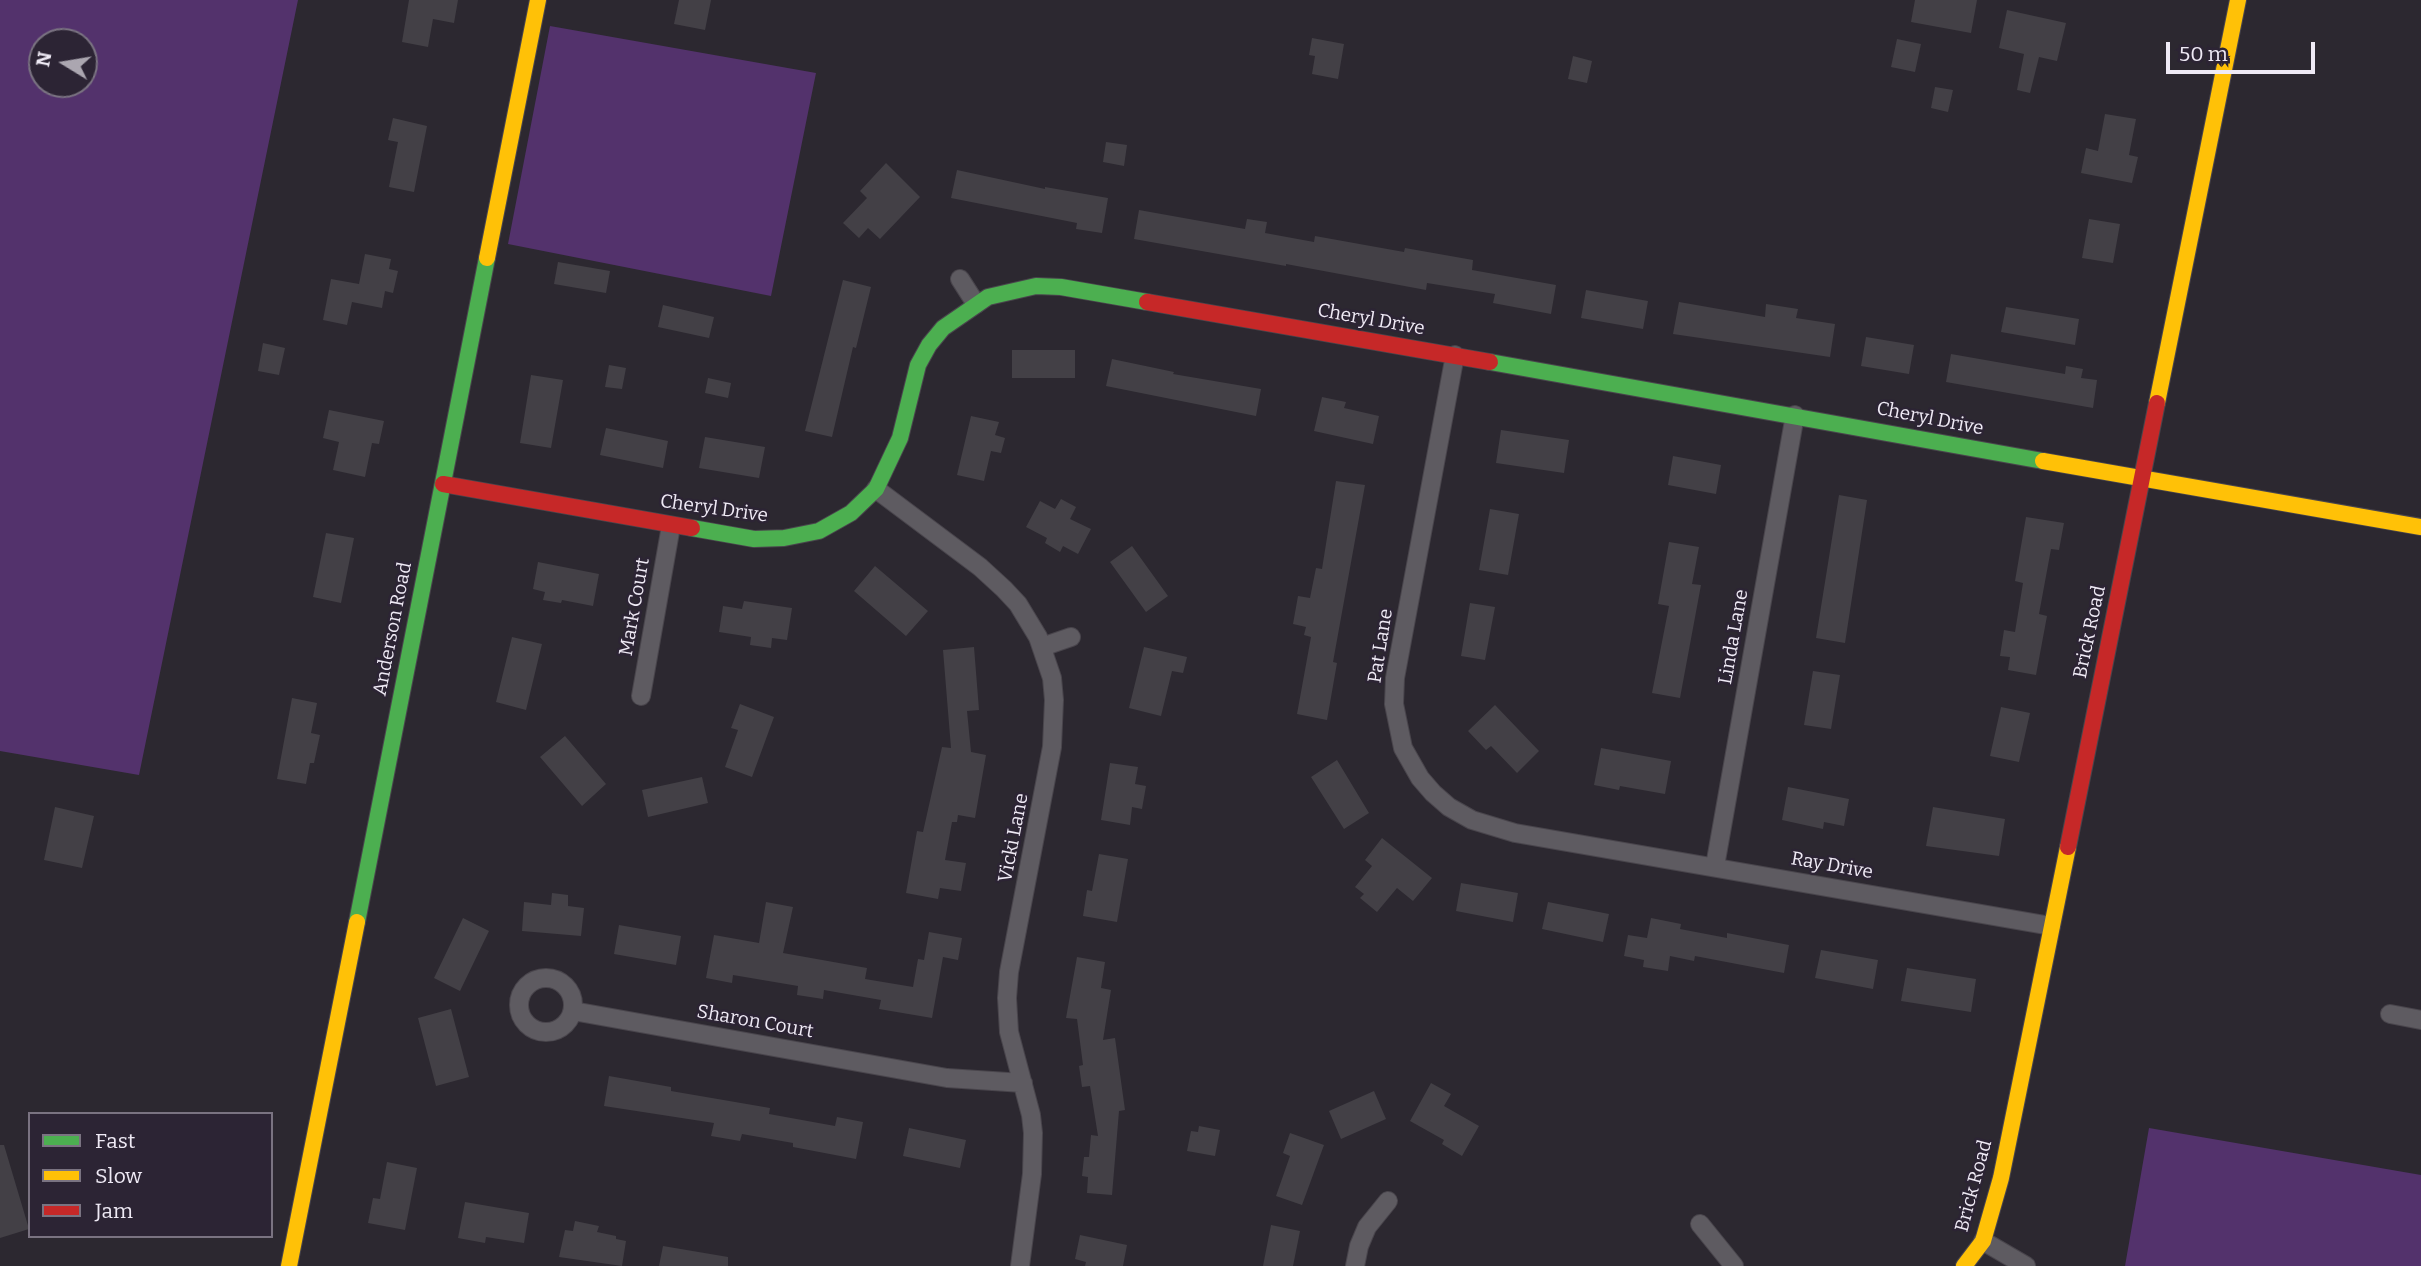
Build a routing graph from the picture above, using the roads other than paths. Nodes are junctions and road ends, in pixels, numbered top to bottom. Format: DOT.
graph roads {
  1 [pos="538,0"];
  2 [pos="2238,0"];
  3 [pos="960,279"];
  4 [pos="976,304"];
  5 [pos="1455,355"];
  6 [pos="1795,415"];
  7 [pos="2142,480"];
  8 [pos="443,484"];
  9 [pos="876,489"];
  10 [pos="671,526"];
  11 [pos="2421,527"];
  12 [pos="1071,637"];
  13 [pos="1042,647"];
  14 [pos="641,696"];
  15 [pos="1606,849"];
  16 [pos="1715,866"];
  17 [pos="2051,926"];
  18 [pos="573,1011"];
  19 [pos="2390,1014"];
  20 [pos="2421,1020"];
  21 [pos="1023,1083"];
  22 [pos="1388,1201"];
  23 [pos="1700,1224"];
  24 [pos="1983,1241"];
  25 [pos="289,1266"];
  26 [pos="1020,1266"];
  27 [pos="1355,1266"];
  28 [pos="1734,1266"];
  29 [pos="1965,1266"];
  30 [pos="2026,1266"];
  1 -- 8 [label="street, Anderson Road"];
  2 -- 7 [label="street, Brick Road"];
  3 -- 4 [label="street"];
  4 -- 5 [label="street, Cheryl Drive"];
  4 -- 9 [label="street, Cheryl Drive"];
  5 -- 6 [label="street, Cheryl Drive"];
  5 -- 15 [label="street, Pat Lane"];
  6 -- 7 [label="street, Cheryl Drive"];
  6 -- 16 [label="street, Linda Lane"];
  7 -- 11 [label="street, Cheryl Drive"];
  7 -- 17 [label="street, Brick Road"];
  8 -- 10 [label="street, Cheryl Drive"];
  8 -- 25 [label="street, Anderson Road"];
  9 -- 10 [label="street, Cheryl Drive"];
  9 -- 13 [label="street, Vicki Lane"];
  10 -- 14 [label="street, Mark Court"];
  12 -- 13 [label="street"];
  13 -- 21 [label="street, Vicki Lane"];
  15 -- 16 [label="street, Ray Drive"];
  16 -- 17 [label="street, Ray Drive"];
  17 -- 24 [label="street, Brick Road"];
  18 -- 18 [label="street"];
  18 -- 21 [label="street, Sharon Court"];
  19 -- 20 [label="street"];
  21 -- 26 [label="street, Vicki Lane"];
  22 -- 27 [label="street"];
  23 -- 28 [label="street"];
  24 -- 29 [label="street, Brick Road"];
  24 -- 30 [label="street"];
}
